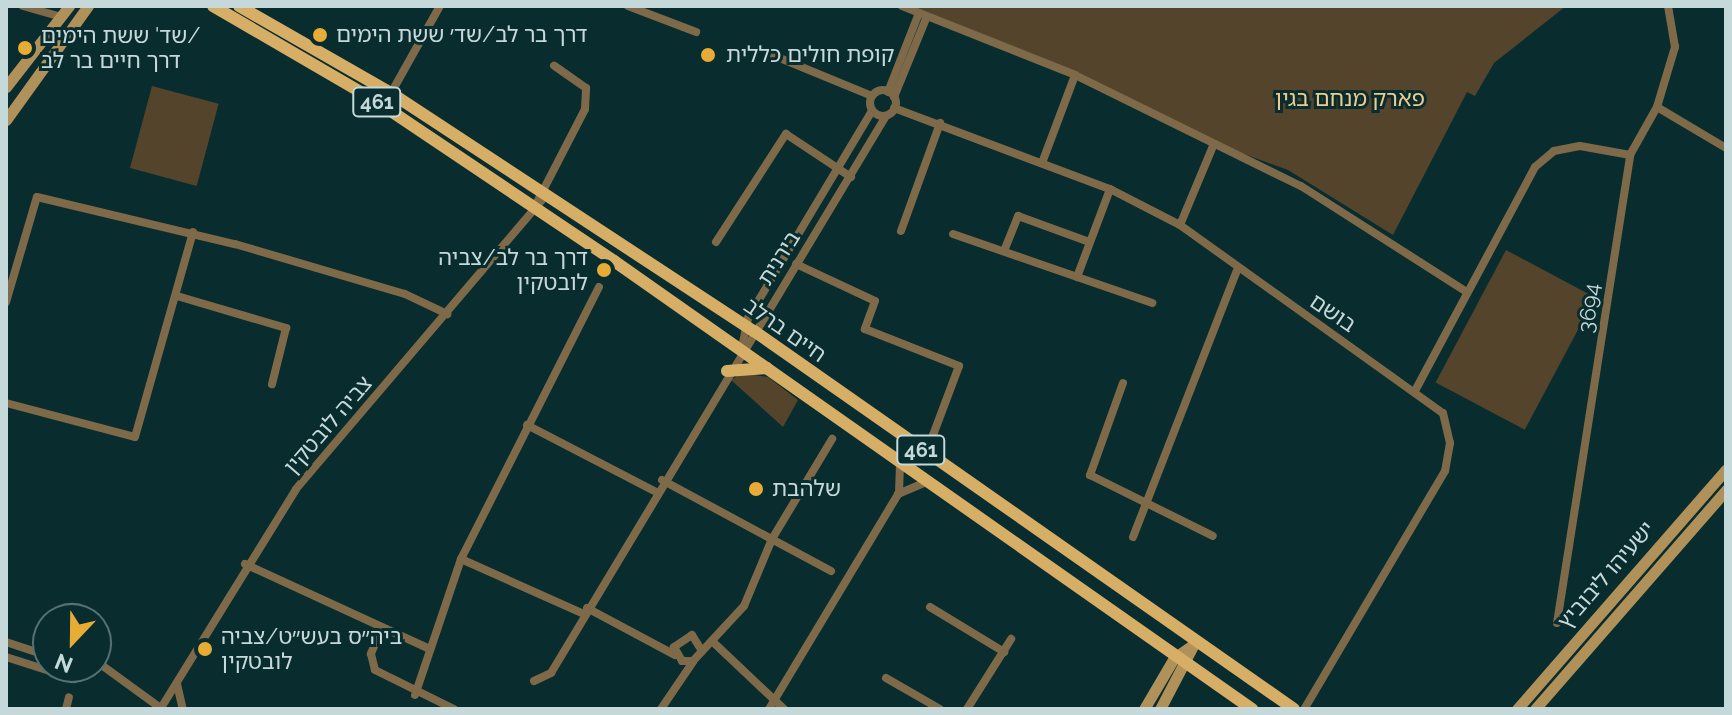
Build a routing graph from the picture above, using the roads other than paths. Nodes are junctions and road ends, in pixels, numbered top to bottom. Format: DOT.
graph roads {
  1 [pos="23,6"];
  2 [pos="69,6"];
  3 [pos="88,6"];
  4 [pos="213,6"];
  5 [pos="239,6"];
  6 [pos="440,6"];
  7 [pos="628,6"];
  8 [pos="902,6"];
  9 [pos="1668,6"];
  10 [pos="923,14"];
  11 [pos="61,17"];
  12 [pos="696,32"];
  13 [pos="770,54"];
  14 [pos="554,66"];
  15 [pos="1075,75"];
  16 [pos="6,87"];
  17 [pos="391,93"];
  18 [pos="891,94"];
  19 [pos="872,96"];
  20 [pos="10,104"];
  21 [pos="1657,107"];
  22 [pos="894,108"];
  23 [pos="389,110"];
  24 [pos="872,111"];
  25 [pos="886,116"];
  26 [pos="6,120"];
  27 [pos="940,123"];
  28 [pos="1213,146"];
  29 [pos="1726,148"];
  30 [pos="1630,155"];
  31 [pos="1042,163"];
  32 [pos="838,170"];
  33 [pos="851,177"];
  34 [pos="1110,189"];
  35 [pos="542,192"];
  36 [pos="534,209"];
  37 [pos="1180,225"];
  38 [pos="901,231"];
  39 [pos="193,232"];
  40 [pos="953,234"];
  41 [pos="716,242"];
  42 [pos="1089,242"];
  43 [pos="1004,251"];
  44 [pos="796,264"];
  45 [pos="1238,268"];
  46 [pos="1077,277"];
  47 [pos="599,287"];
  48 [pos="1467,292"];
  49 [pos="177,296"];
  50 [pos="6,302"];
  51 [pos="1152,303"];
  52 [pos="447,314"];
  53 [pos="750,328"];
  54 [pos="742,349"];
  55 [pos="769,368"];
  56 [pos="727,371"];
  57 [pos="1123,383"];
  58 [pos="272,384"];
  59 [pos="1416,389"];
  60 [pos="6,403"];
  61 [pos="527,425"];
  62 [pos="933,435"];
  63 [pos="832,439"];
  64 [pos="914,445"];
  65 [pos="936,460"];
  66 [pos="899,461"];
  67 [pos="1726,469"];
  68 [pos="662,480"];
  69 [pos="931,483"];
  70 [pos="1726,490"];
  71 [pos="656,492"];
  72 [pos="898,494"];
  73 [pos="1147,503"];
  74 [pos="1213,536"];
  75 [pos="1133,537"];
  76 [pos="772,539"];
  77 [pos="461,559"];
  78 [pos="245,564"];
  79 [pos="831,571"];
  80 [pos="930,607"];
  81 [pos="586,611"];
  82 [pos="1557,623"];
  83 [pos="381,630"];
  84 [pos="1011,639"];
  85 [pos="712,641"];
  86 [pos="7,644"];
  87 [pos="1194,644"];
  88 [pos="430,649"];
  89 [pos="32,651"];
  90 [pos="702,651"];
  91 [pos="1004,652"];
  92 [pos="675,655"];
  93 [pos="6,657"];
  94 [pos="1174,658"];
  95 [pos="693,661"];
  96 [pos="32,665"];
  97 [pos="1186,666"];
  98 [pos="112,675"];
  99 [pos="886,678"];
  100 [pos="534,681"];
  101 [pos="177,684"];
  102 [pos="415,695"];
  103 [pos="69,697"];
  104 [pos="771,706"];
  105 [pos="66,709"];
  106 [pos="162,709"];
  107 [pos="183,709"];
  108 [pos="454,709"];
  109 [pos="661,709"];
  110 [pos="784,709"];
  111 [pos="940,709"];
  112 [pos="967,709"];
  113 [pos="1144,709"];
  114 [pos="1160,709"];
  115 [pos="1252,709"];
  116 [pos="1294,709"];
  117 [pos="1304,709"];
  118 [pos="1517,709"];
  119 [pos="1535,709"];
  1 -- 11 [label="street"];
  2 -- 11 [label="street"];
  3 -- 20 [label="street"];
  4 -- 23 [label="main road, חיים ברלב / 461"];
  5 -- 17 [label="main road, חיים ברלב / 461"];
  6 -- 17 [label="street"];
  7 -- 12 [label="street"];
  8 -- 10 [label="street"];
  9 -- 21 [label="street, 3694"];
  10 -- 15 [label="street"];
  10 -- 18 [label="street"];
  11 -- 16 [label="street"];
  13 -- 19 [label="street"];
  14 -- 35 [label="street, צביה לובטקין"];
  15 -- 28 [label="street"];
  15 -- 31 [label="street"];
  17 -- 23 [label="street"];
  17 -- 35 [label="main road, חיים ברלב / 461"];
  18 -- 19 [label="street"];
  18 -- 22 [label="street"];
  19 -- 24 [label="street"];
  20 -- 26 [label="street"];
  21 -- 29 [label="street"];
  21 -- 30 [label="street, 3694"];
  22 -- 25 [label="street, בירנית"];
  22 -- 27 [label="street, בושם"];
  23 -- 36 [label="main road, חיים ברלב / 461"];
  24 -- 25 [label="street"];
  24 -- 32 [label="street, בירנית"];
  25 -- 33 [label="street, בירנית"];
  27 -- 31 [label="street, בושם"];
  27 -- 38 [label="street"];
  28 -- 37 [label="street"];
  28 -- 48 [label="street"];
  30 -- 48 [label="street"];
  30 -- 82 [label="street, 3694"];
  31 -- 34 [label="street, בושם"];
  32 -- 33 [label="street"];
  32 -- 41 [label="street"];
  32 -- 53 [label="street, בירנית"];
  33 -- 44 [label="street, בירנית"];
  34 -- 37 [label="street, בושם"];
  34 -- 42 [label="street"];
  35 -- 36 [label="street, צביה לובטקין"];
  35 -- 53 [label="main road, חיים ברלב / 461"];
  36 -- 52 [label="street, צביה לובטקין"];
  36 -- 54 [label="main road, חיים ברלב / 461"];
  37 -- 45 [label="street, בושם"];
  39 -- 49 [label="street"];
  39 -- 50 [label="street"];
  39 -- 52 [label="street"];
  40 -- 43 [label="street"];
  42 -- 43 [label="street"];
  42 -- 46 [label="street"];
  43 -- 46 [label="street"];
  44 -- 53 [label="street, בירנית"];
  44 -- 62 [label="street"];
  45 -- 59 [label="street, בושם"];
  45 -- 73 [label="street"];
  46 -- 51 [label="street"];
  47 -- 61 [label="street"];
  48 -- 59 [label="street"];
  49 -- 58 [label="street"];
  49 -- 60 [label="street"];
  52 -- 78 [label="street, צביה לובטקין"];
  53 -- 54 [label="street, בירנית"];
  53 -- 64 [label="main road, חיים ברלב / 461"];
  54 -- 55 [label="main road, חיים ברלב / 461"];
  54 -- 56 [label="street, בירנית"];
  55 -- 56 [label="main road"];
  55 -- 66 [label="main road, חיים ברלב / 461"];
  56 -- 68 [label="street, בירנית"];
  57 -- 73 [label="street"];
  59 -- 117 [label="street, בושם"];
  61 -- 71 [label="street"];
  61 -- 77 [label="street"];
  62 -- 64 [label="street"];
  62 -- 65 [label="street"];
  63 -- 76 [label="street"];
  64 -- 65 [label="main road, חיים ברלב / 461"];
  65 -- 87 [label="main road, חיים ברלב / 461"];
  66 -- 69 [label="main road, חיים ברלב / 461"];
  66 -- 72 [label="street"];
  67 -- 118 [label="street, ישעיהו ליבוביץ"];
  68 -- 71 [label="street, בירנית"];
  68 -- 76 [label="street"];
  69 -- 72 [label="street"];
  69 -- 94 [label="main road, חיים ברלב / 461"];
  70 -- 119 [label="street, ישעיהו ליבוביץ"];
  71 -- 81 [label="street, בירנית"];
  72 -- 104 [label="street"];
  73 -- 74 [label="street"];
  73 -- 75 [label="street"];
  76 -- 79 [label="street"];
  76 -- 85 [label="street"];
  77 -- 81 [label="street"];
  77 -- 88 [label="street"];
  78 -- 83 [label="street"];
  78 -- 101 [label="street, צביה לובטקין"];
  80 -- 91 [label="street"];
  81 -- 92 [label="street"];
  81 -- 100 [label="street, בירנית"];
  83 -- 88 [label="street"];
  83 -- 102 [label="street"];
  84 -- 91 [label="street"];
  85 -- 90 [label="street"];
  85 -- 104 [label="street"];
  86 -- 89 [label="street"];
  87 -- 94 [label="street"];
  87 -- 97 [label="street"];
  87 -- 116 [label="main road, חיים ברלב / 461"];
  88 -- 102 [label="street"];
  90 -- 92 [label="street"];
  90 -- 95 [label="street"];
  91 -- 112 [label="street"];
  92 -- 95 [label="street"];
  93 -- 96 [label="street"];
  94 -- 97 [label="main road, חיים ברלב / 461"];
  94 -- 113 [label="street"];
  95 -- 109 [label="street"];
  97 -- 114 [label="street"];
  97 -- 115 [label="main road, חיים ברלב / 461"];
  98 -- 106 [label="street"];
  99 -- 111 [label="street"];
  101 -- 106 [label="street, צביה לובטקין"];
  101 -- 107 [label="street"];
  102 -- 108 [label="street"];
  103 -- 105 [label="street"];
  104 -- 110 [label="street"];
}
